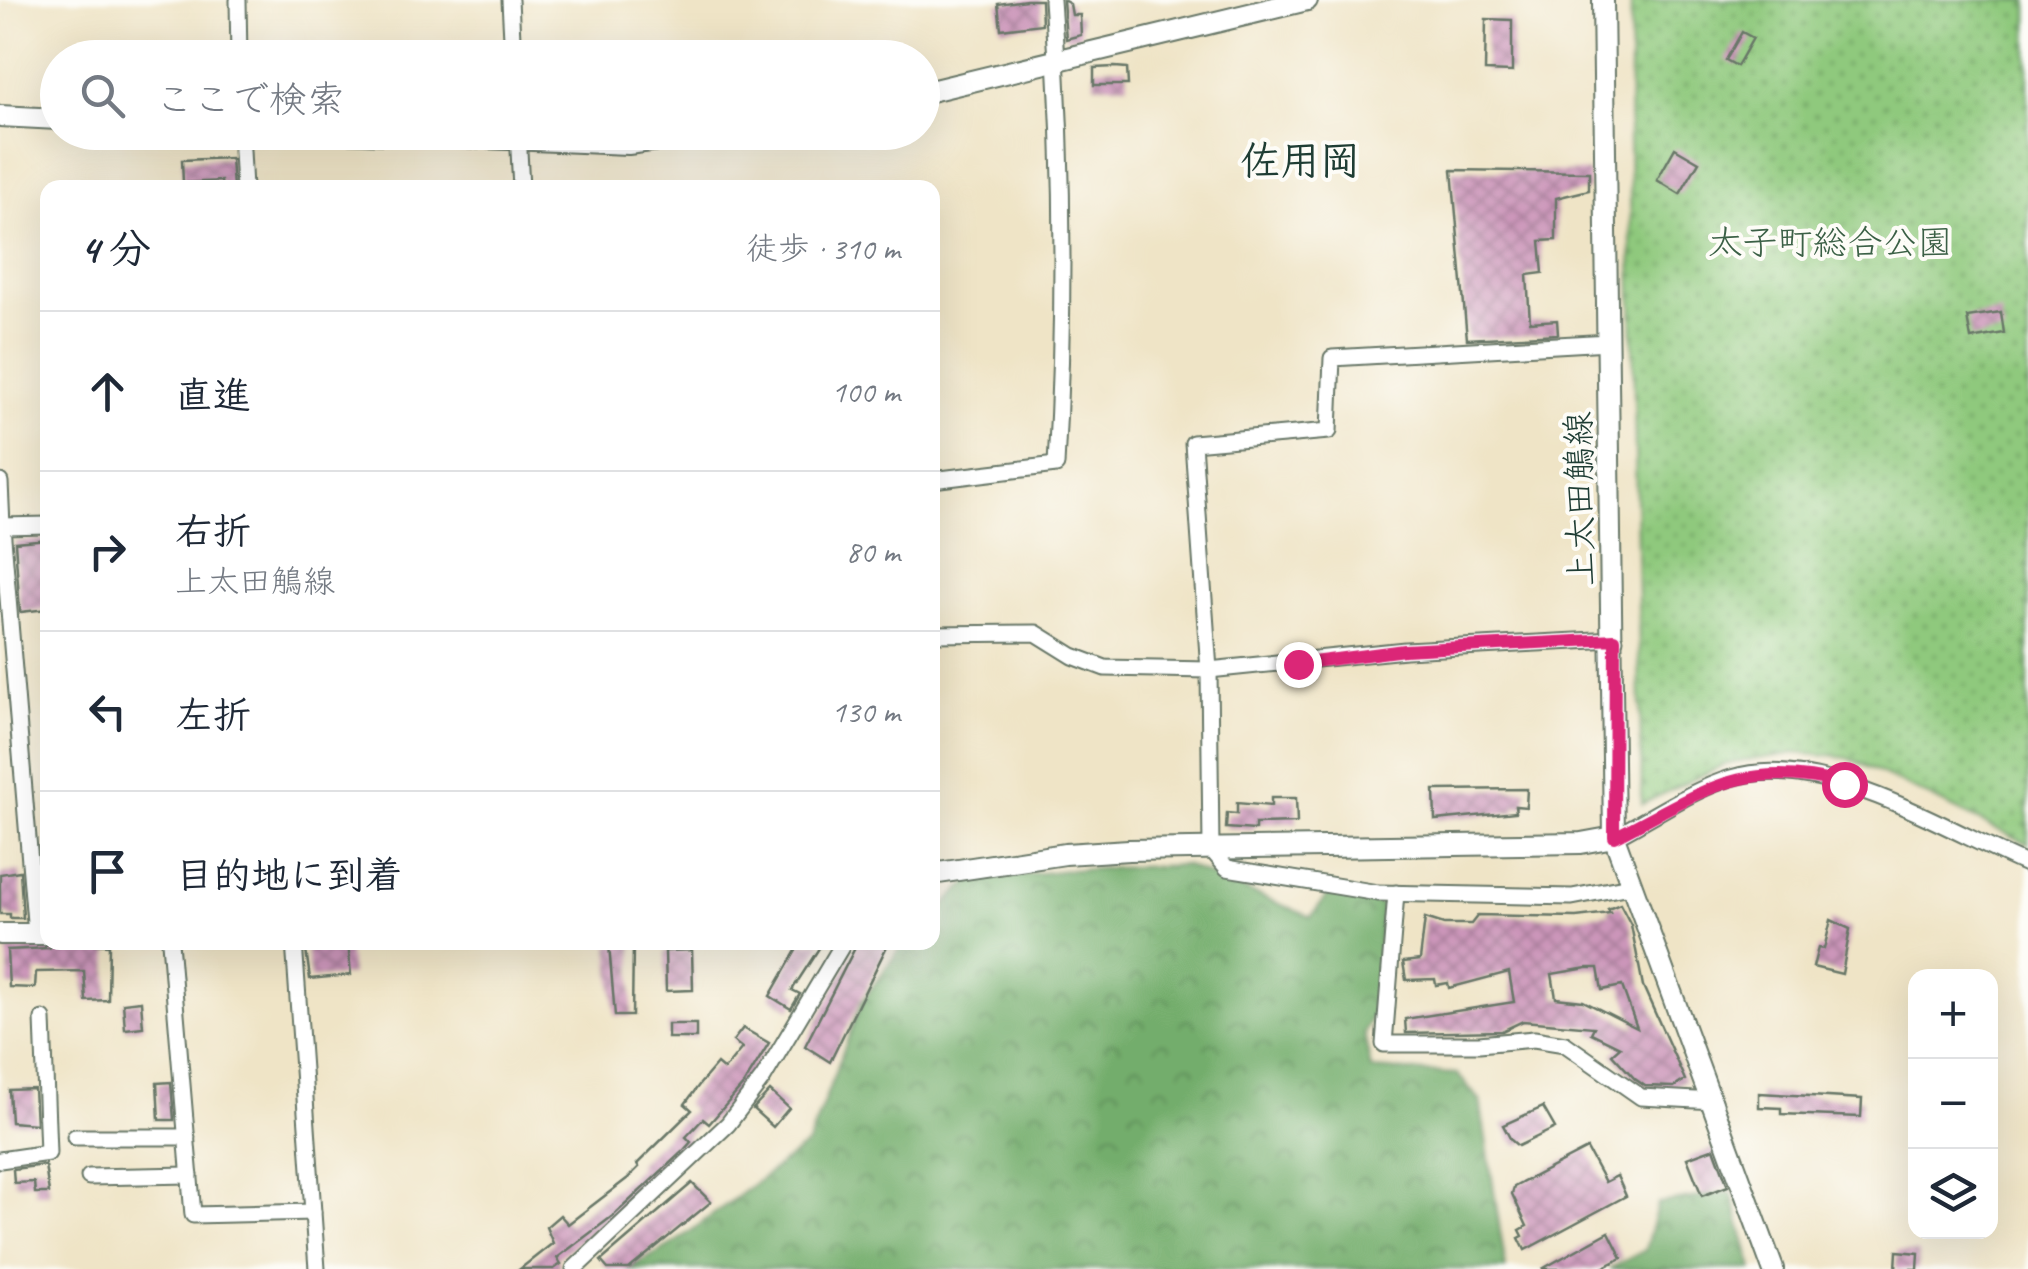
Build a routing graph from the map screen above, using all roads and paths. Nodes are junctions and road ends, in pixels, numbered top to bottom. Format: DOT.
graph roads {
  1 [pos="238,0"];
  2 [pos="510,0"];
  3 [pos="1052,0"];
  4 [pos="1307,0"];
  5 [pos="1602,0"];
  6 [pos="239,40"];
  7 [pos="513,40"];
  8 [pos="1057,58"];
  9 [pos="940,87"];
  10 [pos="0,116"];
  11 [pos="40,118"];
  12 [pos="242,150"];
  13 [pos="520,150"];
  14 [pos="244,180"];
  15 [pos="521,180"];
  16 [pos="1609,342"];
  17 [pos="940,479"];
  18 [pos="0,482"];
  19 [pos="40,525"];
  20 [pos="2,526"];
  21 [pos="940,634"];
  22 [pos="1615,639"];
  23 [pos="1209,670"];
  24 [pos="1614,837"];
  25 [pos="1212,849"];
  26 [pos="2028,864"];
  27 [pos="940,873"];
  28 [pos="1630,886"];
  29 [pos="1396,894"];
  30 [pos="40,914"];
  31 [pos="0,934"];
  32 [pos="40,934"];
  33 [pos="171,950"];
  34 [pos="295,950"];
  35 [pos="839,950"];
  36 [pos="42,1019"];
  37 [pos="1714,1101"];
  38 [pos="76,1136"];
  39 [pos="186,1136"];
  40 [pos="0,1160"];
  41 [pos="190,1175"];
  42 [pos="89,1177"];
  43 [pos="314,1212"];
  44 [pos="317,1269"];
  45 [pos="574,1269"];
  46 [pos="1773,1269"];
  1 -- 6 [label="street"];
  2 -- 7 [label="street"];
  3 -- 8 [label="street"];
  4 -- 8 [label="street"];
  5 -- 16 [label="street, 上太田鵤線"];
  8 -- 9 [label="street"];
  8 -- 17 [label="street"];
  10 -- 11 [label="street"];
  12 -- 14 [label="street"];
  13 -- 15 [label="street"];
  16 -- 22 [label="street, 上太田鵤線"];
  16 -- 23 [label="street"];
  18 -- 20 [label="street"];
  19 -- 20 [label="street"];
  20 -- 30 [label="street"];
  21 -- 23 [label="street"];
  22 -- 23 [label="street"];
  22 -- 24 [label="street, 上太田鵤線"];
  23 -- 25 [label="street"];
  24 -- 25 [label="street"];
  24 -- 26 [label="street"];
  24 -- 28 [label="street, 上太田鵤線"];
  25 -- 27 [label="street"];
  25 -- 29 [label="street"];
  28 -- 29 [label="street"];
  28 -- 37 [label="street, 上太田鵤線"];
  29 -- 37 [label="street"];
  31 -- 32 [label="street"];
  33 -- 39 [label="street"];
  34 -- 43 [label="street"];
  35 -- 45 [label="street"];
  36 -- 40 [label="street"];
  37 -- 46 [label="street, 上太田鵤線"];
  38 -- 39 [label="street"];
  39 -- 41 [label="street"];
  41 -- 42 [label="street"];
  41 -- 43 [label="street"];
  43 -- 44 [label="street"];
}
